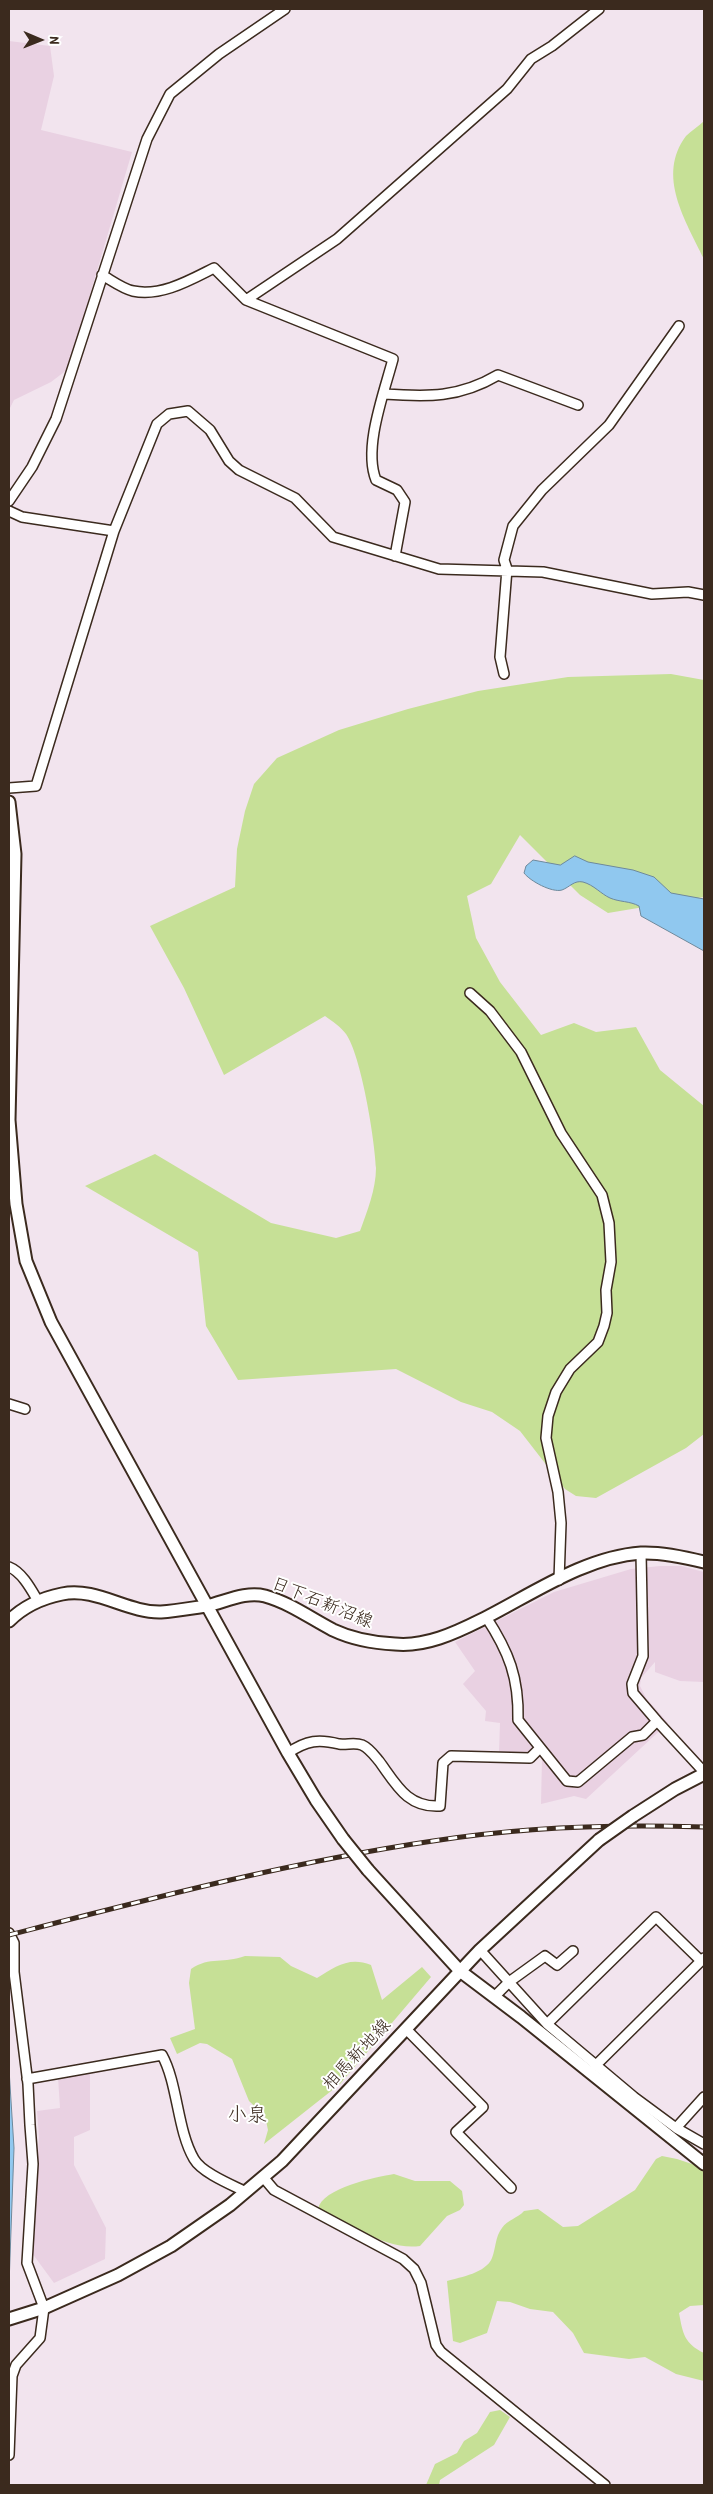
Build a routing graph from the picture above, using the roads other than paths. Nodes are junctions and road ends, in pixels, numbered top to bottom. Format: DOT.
graph roads {
  1 [pos="285,9"];
  2 [pos="599,9"];
  3 [pos="102,275"];
  4 [pos="246,300"];
  5 [pos="679,326"];
  6 [pos="384,394"];
  7 [pos="578,405"];
  8 [pos="9,501"];
  9 [pos="9,511"];
  10 [pos="114,531"];
  11 [pos="395,556"];
  12 [pos="507,569"];
  13 [pos="704,595"];
  14 [pos="504,674"];
  15 [pos="9,788"];
  16 [pos="9,802"];
  17 [pos="470,993"];
  18 [pos="9,1120"];
  19 [pos="9,1404"];
  20 [pos="25,1409"];
  21 [pos="642,1553"];
  22 [pos="704,1562"];
  23 [pos="9,1566"];
  24 [pos="558,1580"];
  25 [pos="38,1601"];
  26 [pos="207,1606"];
  27 [pos="486,1617"];
  28 [pos="9,1621"];
  29 [pos="658,1721"];
  30 [pos="539,1749"];
  31 [pos="288,1753"];
  32 [pos="704,1773"];
  33 [pos="9,1934"];
  34 [pos="480,1950"];
  35 [pos="573,1951"];
  36 [pos="702,1959"];
  37 [pos="460,1971"];
  38 [pos="509,1982"];
  39 [pos="494,1997"];
  40 [pos="547,2024"];
  41 [pos="406,2029"];
  42 [pos="595,2066"];
  43 [pos="28,2079"];
  44 [pos="704,2097"];
  45 [pos="676,2128"];
  46 [pos="704,2144"];
  47 [pos="704,2164"];
  48 [pos="263,2178"];
  49 [pos="511,2188"];
  50 [pos="246,2192"];
  51 [pos="44,2308"];
  52 [pos="14,2317"];
  53 [pos="9,2455"];
  54 [pos="606,2485"];
  1 -- 3 [label="street"];
  2 -- 4 [label="street"];
  3 -- 4 [label="street"];
  3 -- 8 [label="street"];
  4 -- 6 [label="street"];
  5 -- 12 [label="street"];
  6 -- 7 [label="street"];
  6 -- 11 [label="street"];
  9 -- 10 [label="street"];
  10 -- 11 [label="street"];
  10 -- 15 [label="street"];
  11 -- 12 [label="street"];
  12 -- 13 [label="street"];
  12 -- 14 [label="street"];
  16 -- 18 [label="main road"];
  17 -- 24 [label="street"];
  18 -- 26 [label="main road"];
  19 -- 20 [label="street"];
  21 -- 22 [label="main road, 日下石新沼線"];
  21 -- 24 [label="main road, 日下石新沼線"];
  21 -- 29 [label="street"];
  23 -- 25 [label="street"];
  24 -- 27 [label="main road, 日下石新沼線"];
  25 -- 26 [label="main road, 日下石新沼線"];
  25 -- 28 [label="main road, 日下石新沼線"];
  26 -- 27 [label="main road, 日下石新沼線"];
  26 -- 31 [label="main road"];
  27 -- 30 [label="street"];
  29 -- 30 [label="street"];
  29 -- 32 [label="street"];
  30 -- 31 [label="street"];
  31 -- 37 [label="main road, bridge"];
  32 -- 34 [label="main road, 相馬新地線, bridge"];
  33 -- 43 [label="street"];
  34 -- 37 [label="main road, 相馬新地線"];
  34 -- 38 [label="street"];
  35 -- 38 [label="street"];
  36 -- 40 [label="street"];
  36 -- 42 [label="street"];
  37 -- 39 [label="main road"];
  37 -- 41 [label="main road, 相馬新地線"];
  38 -- 39 [label="street"];
  38 -- 40 [label="street"];
  39 -- 47 [label="main road"];
  40 -- 42 [label="street"];
  41 -- 48 [label="main road, 相馬新地線"];
  41 -- 49 [label="street"];
  42 -- 45 [label="street"];
  43 -- 50 [label="street"];
  43 -- 51 [label="street"];
  44 -- 45 [label="street"];
  45 -- 46 [label="street"];
  48 -- 50 [label="main road, 相馬新地線"];
  48 -- 54 [label="street"];
  50 -- 51 [label="main road, 相馬新地線"];
  51 -- 52 [label="main road, 相馬新地線"];
  51 -- 53 [label="street"];
}
